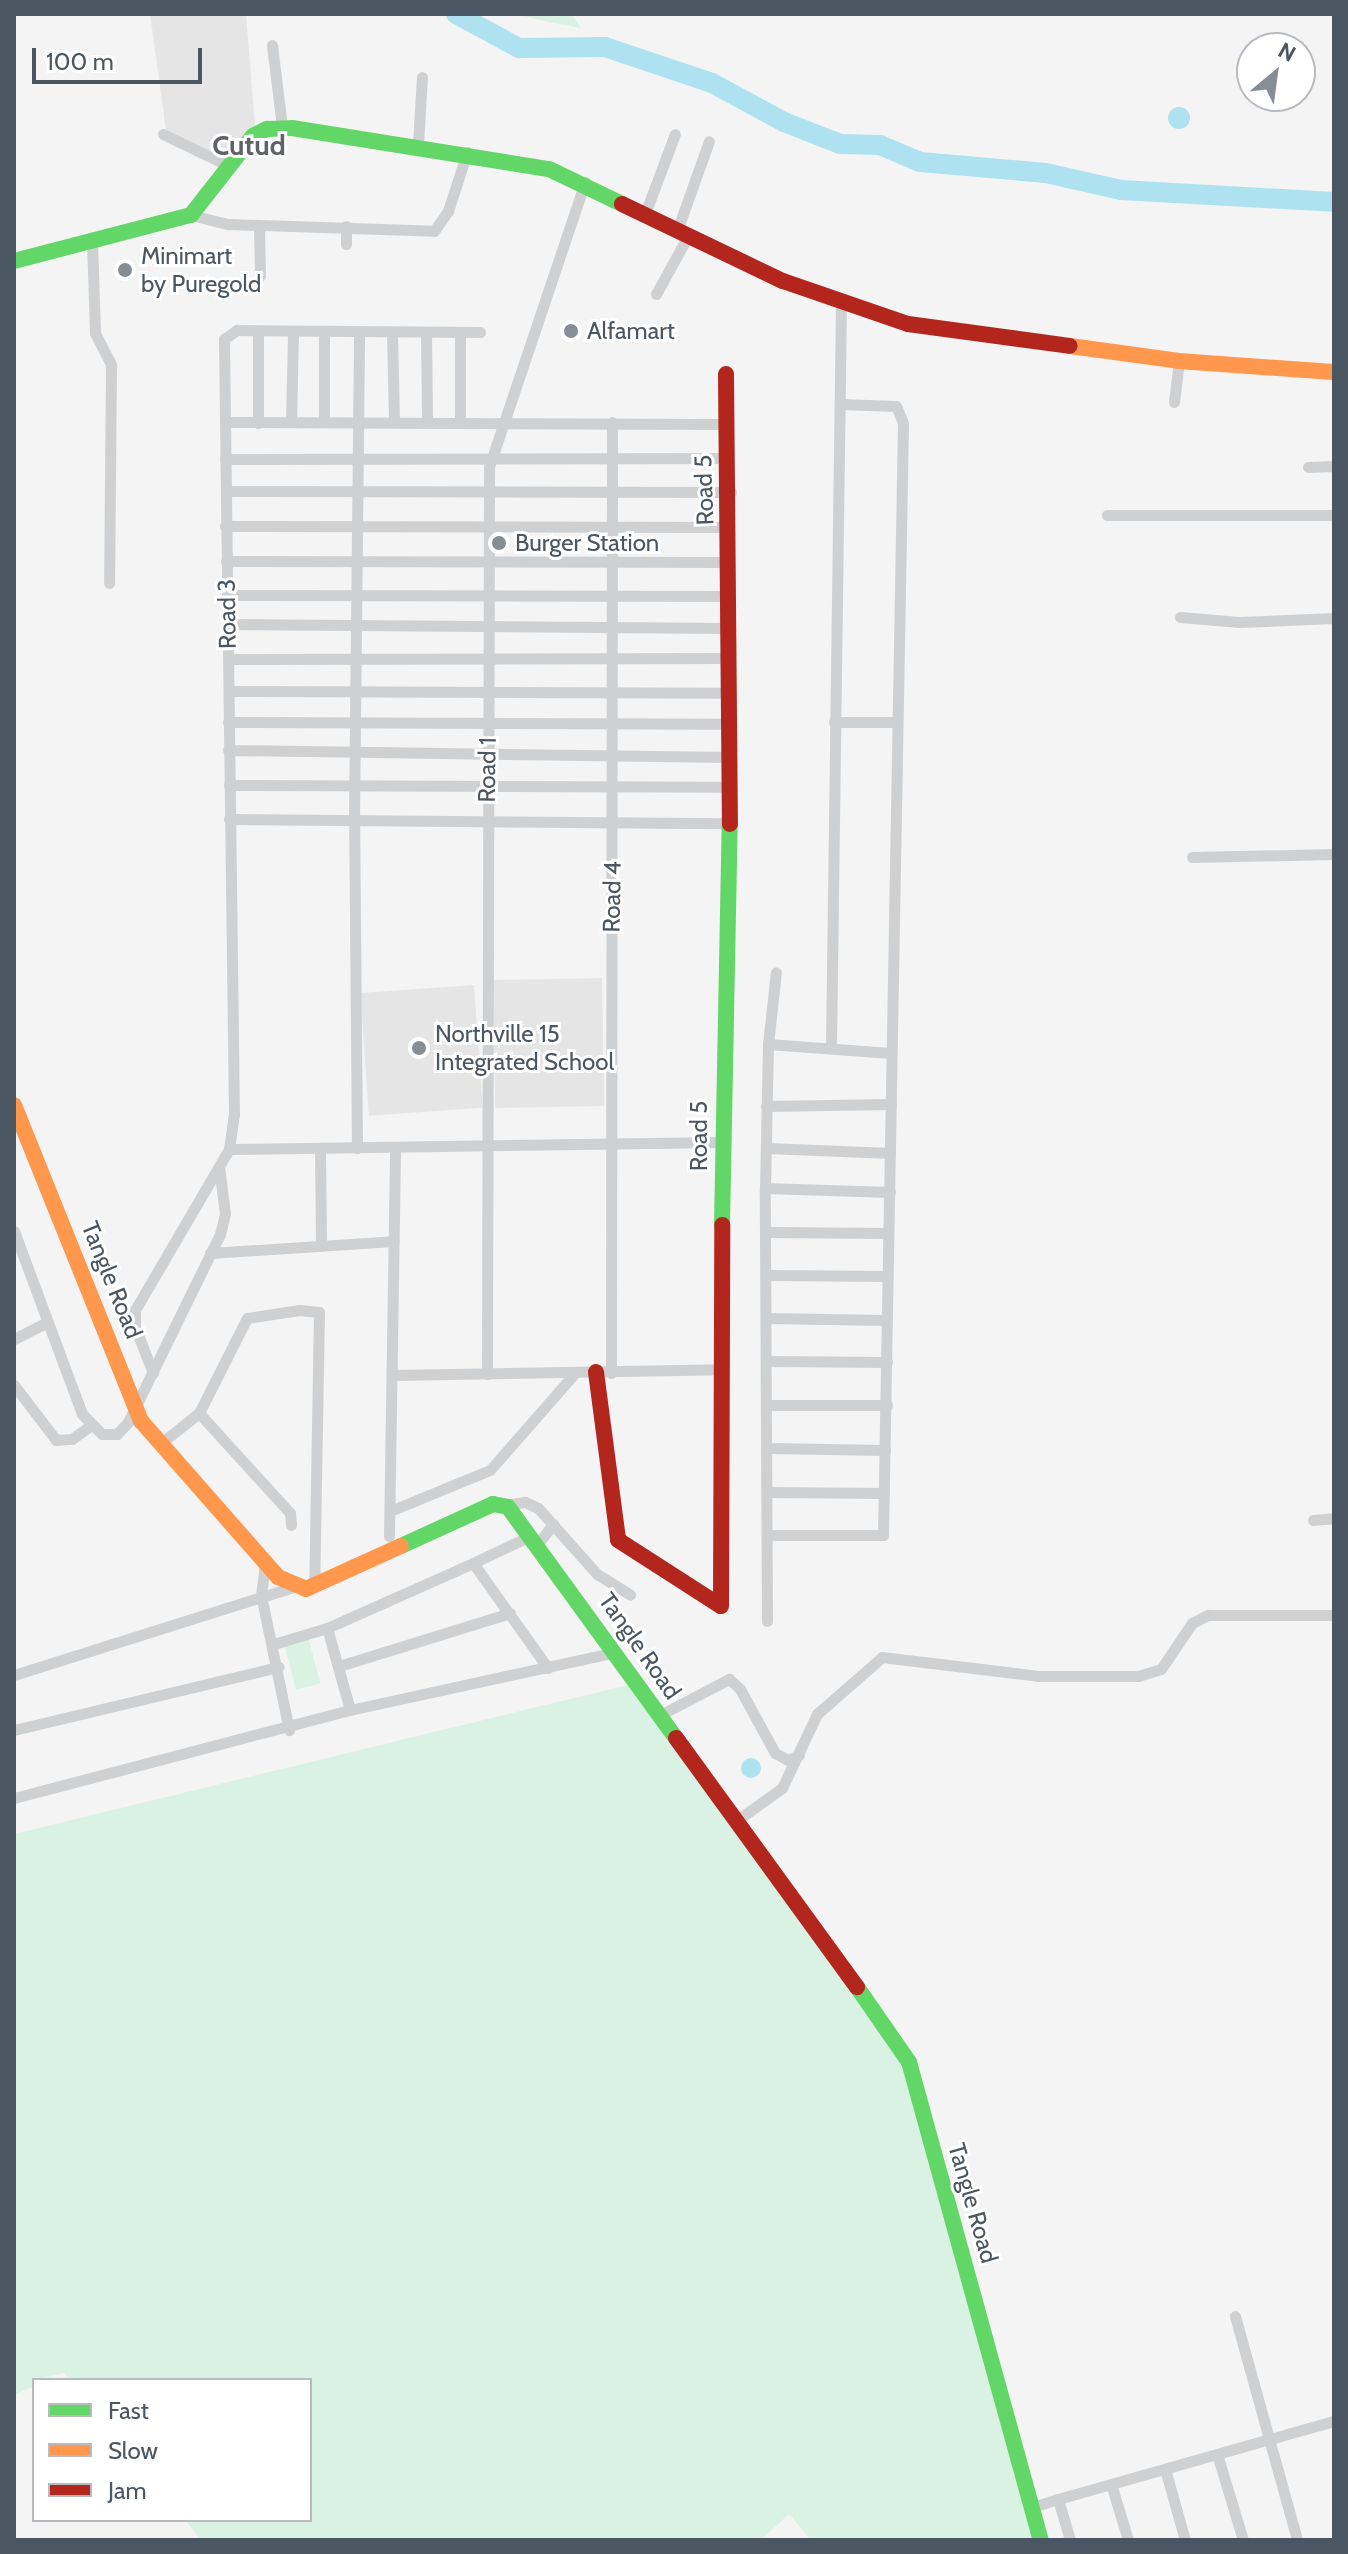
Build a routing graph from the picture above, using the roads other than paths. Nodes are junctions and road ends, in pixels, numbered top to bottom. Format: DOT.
graph roads {
  1 [pos="272,45"];
  2 [pos="422,77"];
  3 [pos="282,127"];
  4 [pos="163,134"];
  5 [pos="675,134"];
  6 [pos="709,141"];
  7 [pos="418,144"];
  8 [pos="467,152"];
  9 [pos="227,165"];
  10 [pos="585,182"];
  11 [pos="646,211"];
  12 [pos="191,215"];
  13 [pos="259,225"];
  14 [pos="346,226"];
  15 [pos="683,231"];
  16 [pos="92,241"];
  17 [pos="346,244"];
  18 [pos="14,261"];
  19 [pos="260,276"];
  20 [pos="656,294"];
  21 [pos="841,304"];
  22 [pos="258,331"];
  23 [pos="293,332"];
  24 [pos="359,332"];
  25 [pos="460,332"];
  26 [pos="480,332"];
  27 [pos="324,333"];
  28 [pos="392,333"];
  29 [pos="426,333"];
  30 [pos="1179,361"];
  31 [pos="1334,372"];
  32 [pos="726,374"];
  33 [pos="1174,402"];
  34 [pos="840,404"];
  35 [pos="394,421"];
  36 [pos="427,421"];
  37 [pos="225,422"];
  38 [pos="291,422"];
  39 [pos="324,422"];
  40 [pos="460,422"];
  41 [pos="503,422"];
  42 [pos="612,422"];
  43 [pos="258,423"];
  44 [pos="359,423"];
  45 [pos="725,424"];
  46 [pos="492,458"];
  47 [pos="611,458"];
  48 [pos="726,458"];
  49 [pos="225,459"];
  50 [pos="358,459"];
  51 [pos="1334,466"];
  52 [pos="1308,467"];
  53 [pos="489,490"];
  54 [pos="226,491"];
  55 [pos="611,491"];
  56 [pos="731,492"];
  57 [pos="357,493"];
  58 [pos="1107,515"];
  59 [pos="1334,515"];
  60 [pos="225,526"];
  61 [pos="488,526"];
  62 [pos="356,527"];
  63 [pos="729,527"];
  64 [pos="610,528"];
  65 [pos="226,561"];
  66 [pos="356,562"];
  67 [pos="612,562"];
  68 [pos="729,562"];
  69 [pos="488,564"];
  70 [pos="109,583"];
  71 [pos="487,594"];
  72 [pos="612,594"];
  73 [pos="227,595"];
  74 [pos="356,595"];
  75 [pos="727,596"];
  76 [pos="1180,617"];
  77 [pos="1334,618"];
  78 [pos="227,624"];
  79 [pos="612,626"];
  80 [pos="357,627"];
  81 [pos="727,628"];
  82 [pos="489,629"];
  83 [pos="612,658"];
  84 [pos="730,658"];
  85 [pos="228,659"];
  86 [pos="356,659"];
  87 [pos="489,659"];
  88 [pos="612,690"];
  89 [pos="230,691"];
  90 [pos="355,691"];
  91 [pos="488,691"];
  92 [pos="729,693"];
  93 [pos="228,722"];
  94 [pos="354,722"];
  95 [pos="834,722"];
  96 [pos="895,722"];
  97 [pos="612,724"];
  98 [pos="727,724"];
  99 [pos="488,725"];
  100 [pos="228,750"];
  101 [pos="355,753"];
  102 [pos="487,757"];
  103 [pos="613,757"];
  104 [pos="729,757"];
  105 [pos="229,785"];
  106 [pos="487,787"];
  107 [pos="728,787"];
  108 [pos="354,788"];
  109 [pos="614,788"];
  110 [pos="229,819"];
  111 [pos="354,820"];
  112 [pos="487,821"];
  113 [pos="728,823"];
  114 [pos="612,826"];
  115 [pos="1334,854"];
  116 [pos="1192,857"];
  117 [pos="776,972"];
  118 [pos="768,1044"];
  119 [pos="831,1046"];
  120 [pos="891,1053"];
  121 [pos="891,1104"];
  122 [pos="14,1105"];
  123 [pos="766,1106"];
  124 [pos="610,1141"];
  125 [pos="723,1142"];
  126 [pos="486,1143"];
  127 [pos="357,1148"];
  128 [pos="395,1148"];
  129 [pos="767,1148"];
  130 [pos="229,1149"];
  131 [pos="320,1149"];
  132 [pos="890,1153"];
  133 [pos="219,1165"];
  134 [pos="765,1188"];
  135 [pos="890,1192"];
  136 [pos="14,1231"];
  137 [pos="765,1232"];
  138 [pos="888,1233"];
  139 [pos="394,1241"];
  140 [pos="321,1246"];
  141 [pos="210,1253"];
  142 [pos="19,1263"];
  143 [pos="767,1275"];
  144 [pos="886,1276"];
  145 [pos="766,1318"];
  146 [pos="886,1320"];
  147 [pos="48,1322"];
  148 [pos="14,1339"];
  149 [pos="768,1361"];
  150 [pos="887,1362"];
  151 [pos="722,1369"];
  152 [pos="604,1372"];
  153 [pos="153,1373"];
  154 [pos="575,1373"];
  155 [pos="487,1374"];
  156 [pos="392,1375"];
  157 [pos="14,1385"];
  158 [pos="769,1405"];
  159 [pos="887,1405"];
  160 [pos="135,1406"];
  161 [pos="199,1413"];
  162 [pos="90,1426"];
  163 [pos="160,1444"];
  164 [pos="768,1448"];
  165 [pos="885,1450"];
  166 [pos="768,1492"];
  167 [pos="884,1493"];
  168 [pos="505,1505"];
  169 [pos="390,1511"];
  170 [pos="1334,1518"];
  171 [pos="1313,1520"];
  172 [pos="553,1524"];
  173 [pos="291,1525"];
  174 [pos="768,1535"];
  175 [pos="389,1536"];
  176 [pos="532,1542"];
  177 [pos="265,1563"];
  178 [pos="473,1563"];
  179 [pos="314,1585"];
  180 [pos="293,1587"];
  181 [pos="261,1595"];
  182 [pos="630,1595"];
  183 [pos="510,1613"];
  184 [pos="1334,1615"];
  185 [pos="767,1621"];
  186 [pos="327,1628"];
  187 [pos="274,1644"];
  188 [pos="616,1652"];
  189 [pos="339,1666"];
  190 [pos="279,1667"];
  191 [pos="548,1668"];
  192 [pos="14,1675"];
  193 [pos="350,1710"];
  194 [pos="660,1715"];
  195 [pos="14,1730"];
  196 [pos="289,1730"];
  197 [pos="799,1755"];
  198 [pos="14,1798"];
  199 [pos="736,1821"];
  200 [pos="1235,2316"];
  201 [pos="1334,2421"];
  202 [pos="1269,2440"];
  203 [pos="1217,2454"];
  204 [pos="1165,2469"];
  205 [pos="1111,2484"];
  206 [pos="1058,2499"];
  207 [pos="1033,2507"];
  208 [pos="1041,2540"];
  209 [pos="1070,2540"];
  210 [pos="1128,2540"];
  211 [pos="1185,2540"];
  212 [pos="1243,2540"];
  213 [pos="1297,2540"];
  1 -- 3 [label="street"];
  2 -- 7 [label="street"];
  3 -- 7 [label="street"];
  3 -- 9 [label="street"];
  4 -- 9 [label="street"];
  5 -- 11 [label="street"];
  6 -- 15 [label="street"];
  7 -- 8 [label="street"];
  8 -- 10 [label="street"];
  8 -- 14 [label="street"];
  9 -- 12 [label="street"];
  10 -- 11 [label="street"];
  10 -- 41 [label="street, Road 1"];
  11 -- 15 [label="street"];
  12 -- 13 [label="street"];
  12 -- 16 [label="street"];
  13 -- 14 [label="street"];
  13 -- 19 [label="street"];
  14 -- 17 [label="street"];
  15 -- 20 [label="street"];
  15 -- 21 [label="street"];
  16 -- 18 [label="street"];
  16 -- 70 [label="street"];
  21 -- 30 [label="street"];
  21 -- 34 [label="street"];
  22 -- 23 [label="street, Road 3"];
  22 -- 37 [label="street, Road 3"];
  22 -- 43 [label="street"];
  23 -- 27 [label="street, Road 3"];
  23 -- 38 [label="street"];
  24 -- 27 [label="street, Road 3"];
  24 -- 28 [label="street, Road 3"];
  24 -- 44 [label="street"];
  25 -- 26 [label="street, Road 3"];
  25 -- 29 [label="street, Road 3"];
  25 -- 40 [label="street"];
  27 -- 39 [label="street"];
  28 -- 29 [label="street, Road 3"];
  28 -- 35 [label="street"];
  29 -- 36 [label="street"];
  30 -- 31 [label="street"];
  30 -- 33 [label="street"];
  32 -- 45 [label="street, Road 5"];
  34 -- 95 [label="street"];
  34 -- 96 [label="street"];
  35 -- 36 [label="street"];
  35 -- 44 [label="street"];
  36 -- 40 [label="street"];
  37 -- 43 [label="street"];
  37 -- 49 [label="street, Road 3"];
  38 -- 39 [label="street"];
  38 -- 43 [label="street"];
  39 -- 44 [label="street"];
  40 -- 41 [label="street"];
  41 -- 42 [label="street"];
  41 -- 46 [label="street, Road 1"];
  42 -- 45 [label="street"];
  42 -- 47 [label="street, Road 4"];
  44 -- 50 [label="street"];
  45 -- 48 [label="street, Road 5"];
  46 -- 47 [label="street"];
  46 -- 50 [label="street"];
  46 -- 53 [label="street, Road 1"];
  47 -- 48 [label="street"];
  47 -- 55 [label="street, Road 4"];
  48 -- 56 [label="street, Road 5"];
  49 -- 50 [label="street"];
  49 -- 54 [label="street, Road 3"];
  50 -- 57 [label="street"];
  51 -- 52 [label="street"];
  53 -- 55 [label="street"];
  53 -- 57 [label="street"];
  53 -- 61 [label="street, Road 1"];
  54 -- 57 [label="street"];
  54 -- 60 [label="street, Road 3"];
  55 -- 56 [label="street"];
  55 -- 64 [label="street, Road 4"];
  56 -- 63 [label="street, Road 5"];
  57 -- 62 [label="street"];
  58 -- 59 [label="street"];
  60 -- 62 [label="street"];
  60 -- 65 [label="street, Road 3"];
  61 -- 62 [label="street"];
  61 -- 64 [label="street"];
  61 -- 69 [label="street, Road 1"];
  62 -- 66 [label="street"];
  63 -- 64 [label="street"];
  63 -- 68 [label="street, Road 5"];
  64 -- 67 [label="street, Road 4"];
  65 -- 66 [label="street"];
  65 -- 73 [label="street, Road 3"];
  66 -- 69 [label="street"];
  66 -- 74 [label="street"];
  67 -- 68 [label="street"];
  67 -- 69 [label="street"];
  67 -- 72 [label="street, Road 4"];
  68 -- 75 [label="street, Road 5"];
  69 -- 71 [label="street, Road 1"];
  71 -- 72 [label="street"];
  71 -- 74 [label="street"];
  71 -- 82 [label="street, Road 1"];
  72 -- 75 [label="street"];
  72 -- 79 [label="street, Road 4"];
  73 -- 74 [label="street"];
  73 -- 78 [label="street, Road 3"];
  74 -- 80 [label="street"];
  75 -- 81 [label="street, Road 5"];
  76 -- 77 [label="street"];
  78 -- 80 [label="street"];
  78 -- 85 [label="street, Road 3"];
  79 -- 81 [label="street"];
  79 -- 82 [label="street"];
  79 -- 83 [label="street, Road 4"];
  80 -- 82 [label="street"];
  80 -- 86 [label="street"];
  81 -- 84 [label="street, Road 5"];
  82 -- 87 [label="street, Road 1"];
  83 -- 84 [label="street"];
  83 -- 87 [label="street"];
  83 -- 88 [label="street, Road 4"];
  84 -- 92 [label="street, Road 5"];
  85 -- 86 [label="street"];
  85 -- 89 [label="street, Road 3"];
  86 -- 87 [label="street"];
  86 -- 90 [label="street"];
  87 -- 91 [label="street, Road 1"];
  88 -- 91 [label="street"];
  88 -- 92 [label="street"];
  88 -- 97 [label="street, Road 4"];
  89 -- 90 [label="street"];
  89 -- 93 [label="street, Road 3"];
  90 -- 91 [label="street"];
  90 -- 94 [label="street"];
  91 -- 99 [label="street, Road 1"];
  92 -- 98 [label="street, Road 5"];
  93 -- 94 [label="street"];
  93 -- 100 [label="street, Road 3"];
  94 -- 99 [label="street"];
  94 -- 101 [label="street"];
  95 -- 96 [label="street"];
  95 -- 119 [label="street"];
  96 -- 120 [label="street"];
  97 -- 98 [label="street"];
  97 -- 99 [label="street"];
  97 -- 103 [label="street, Road 4"];
  98 -- 104 [label="street, Road 5"];
  99 -- 102 [label="street, Road 1"];
  100 -- 101 [label="street"];
  100 -- 105 [label="street, Road 3"];
  101 -- 102 [label="street"];
  101 -- 108 [label="street"];
  102 -- 103 [label="street"];
  102 -- 106 [label="street, Road 1"];
  103 -- 104 [label="street"];
  103 -- 109 [label="street, Road 4"];
  104 -- 107 [label="street, Road 5"];
  105 -- 108 [label="street"];
  105 -- 110 [label="street, Road 3"];
  106 -- 108 [label="street"];
  106 -- 109 [label="street"];
  106 -- 112 [label="street, Road 1"];
  107 -- 109 [label="street"];
  107 -- 113 [label="street, Road 5"];
  108 -- 111 [label="street"];
  109 -- 114 [label="street, Road 4"];
  110 -- 111 [label="street"];
  110 -- 130 [label="street, Road 3"];
  111 -- 112 [label="street"];
  111 -- 127 [label="street"];
  112 -- 114 [label="street"];
  112 -- 126 [label="street, Road 1"];
  113 -- 114 [label="street"];
  113 -- 125 [label="street, Road 5"];
  114 -- 124 [label="street, Road 4"];
  115 -- 116 [label="street"];
  117 -- 118 [label="street"];
  118 -- 119 [label="street"];
  118 -- 123 [label="street"];
  119 -- 120 [label="street"];
  120 -- 121 [label="street"];
  121 -- 123 [label="street"];
  121 -- 132 [label="street"];
  122 -- 160 [label="street, Tangle Road"];
  123 -- 129 [label="street"];
  124 -- 125 [label="street"];
  124 -- 126 [label="street"];
  124 -- 152 [label="street, Road 4"];
  125 -- 151 [label="street, Road 5"];
  126 -- 128 [label="street"];
  126 -- 155 [label="street, Road 1"];
  127 -- 128 [label="street"];
  127 -- 131 [label="street"];
  128 -- 139 [label="street"];
  129 -- 132 [label="street"];
  129 -- 134 [label="street"];
  130 -- 131 [label="street"];
  130 -- 133 [label="street"];
  131 -- 140 [label="street"];
  132 -- 135 [label="street"];
  133 -- 141 [label="street"];
  133 -- 153 [label="street"];
  134 -- 135 [label="street"];
  134 -- 137 [label="street"];
  135 -- 138 [label="street"];
  136 -- 142 [label="street"];
  137 -- 138 [label="street"];
  137 -- 143 [label="street"];
  138 -- 144 [label="street"];
  139 -- 140 [label="street"];
  139 -- 156 [label="street"];
  140 -- 141 [label="street"];
  141 -- 153 [label="street"];
  142 -- 147 [label="street"];
  143 -- 144 [label="street"];
  143 -- 145 [label="street"];
  144 -- 146 [label="street"];
  145 -- 146 [label="street"];
  145 -- 149 [label="street"];
  146 -- 150 [label="street"];
  147 -- 148 [label="street"];
  147 -- 162 [label="street"];
  149 -- 150 [label="street"];
  149 -- 158 [label="street"];
  150 -- 159 [label="street"];
  151 -- 152 [label="street"];
  151 -- 152 [label="street, Road 5"];
  152 -- 154 [label="street"];
  153 -- 160 [label="street"];
  154 -- 155 [label="street"];
  154 -- 169 [label="street"];
  155 -- 156 [label="street"];
  156 -- 169 [label="street"];
  157 -- 162 [label="street"];
  158 -- 159 [label="street"];
  158 -- 164 [label="street"];
  159 -- 165 [label="street"];
  160 -- 162 [label="street"];
  160 -- 163 [label="street, Tangle Road"];
  161 -- 163 [label="street"];
  161 -- 173 [label="street"];
  161 -- 179 [label="street"];
  163 -- 177 [label="street, Tangle Road"];
  164 -- 165 [label="street"];
  164 -- 166 [label="street"];
  165 -- 167 [label="street"];
  166 -- 167 [label="street"];
  166 -- 174 [label="street"];
  167 -- 174 [label="street"];
  168 -- 172 [label="street"];
  168 -- 176 [label="street, Tangle Road"];
  168 -- 179 [label="street"];
  169 -- 175 [label="street"];
  170 -- 171 [label="street"];
  172 -- 176 [label="street"];
  172 -- 182 [label="street"];
  174 -- 185 [label="street"];
  176 -- 178 [label="street"];
  176 -- 188 [label="street, Tangle Road"];
  177 -- 180 [label="street, Tangle Road"];
  177 -- 181 [label="street"];
  178 -- 183 [label="street"];
  178 -- 186 [label="street"];
  179 -- 180 [label="street"];
  180 -- 181 [label="street"];
  181 -- 187 [label="street"];
  181 -- 192 [label="street"];
  183 -- 189 [label="street"];
  183 -- 191 [label="street"];
  184 -- 197 [label="street"];
  186 -- 187 [label="street"];
  186 -- 189 [label="street"];
  187 -- 190 [label="street"];
  188 -- 191 [label="street"];
  188 -- 194 [label="street, Tangle Road"];
  189 -- 193 [label="street"];
  190 -- 195 [label="street"];
  190 -- 196 [label="street"];
  191 -- 193 [label="street"];
  193 -- 196 [label="street"];
  194 -- 197 [label="street"];
  194 -- 199 [label="street, Tangle Road"];
  196 -- 198 [label="street"];
  197 -- 199 [label="street"];
  199 -- 207 [label="street, Tangle Road"];
  200 -- 202 [label="street"];
  201 -- 202 [label="street"];
  202 -- 203 [label="street"];
  202 -- 213 [label="street"];
  203 -- 204 [label="street"];
  203 -- 212 [label="street"];
  204 -- 205 [label="street"];
  204 -- 211 [label="street"];
  205 -- 206 [label="street"];
  205 -- 210 [label="street"];
  206 -- 207 [label="street"];
  206 -- 209 [label="street"];
  207 -- 208 [label="street, Tangle Road"];
}
